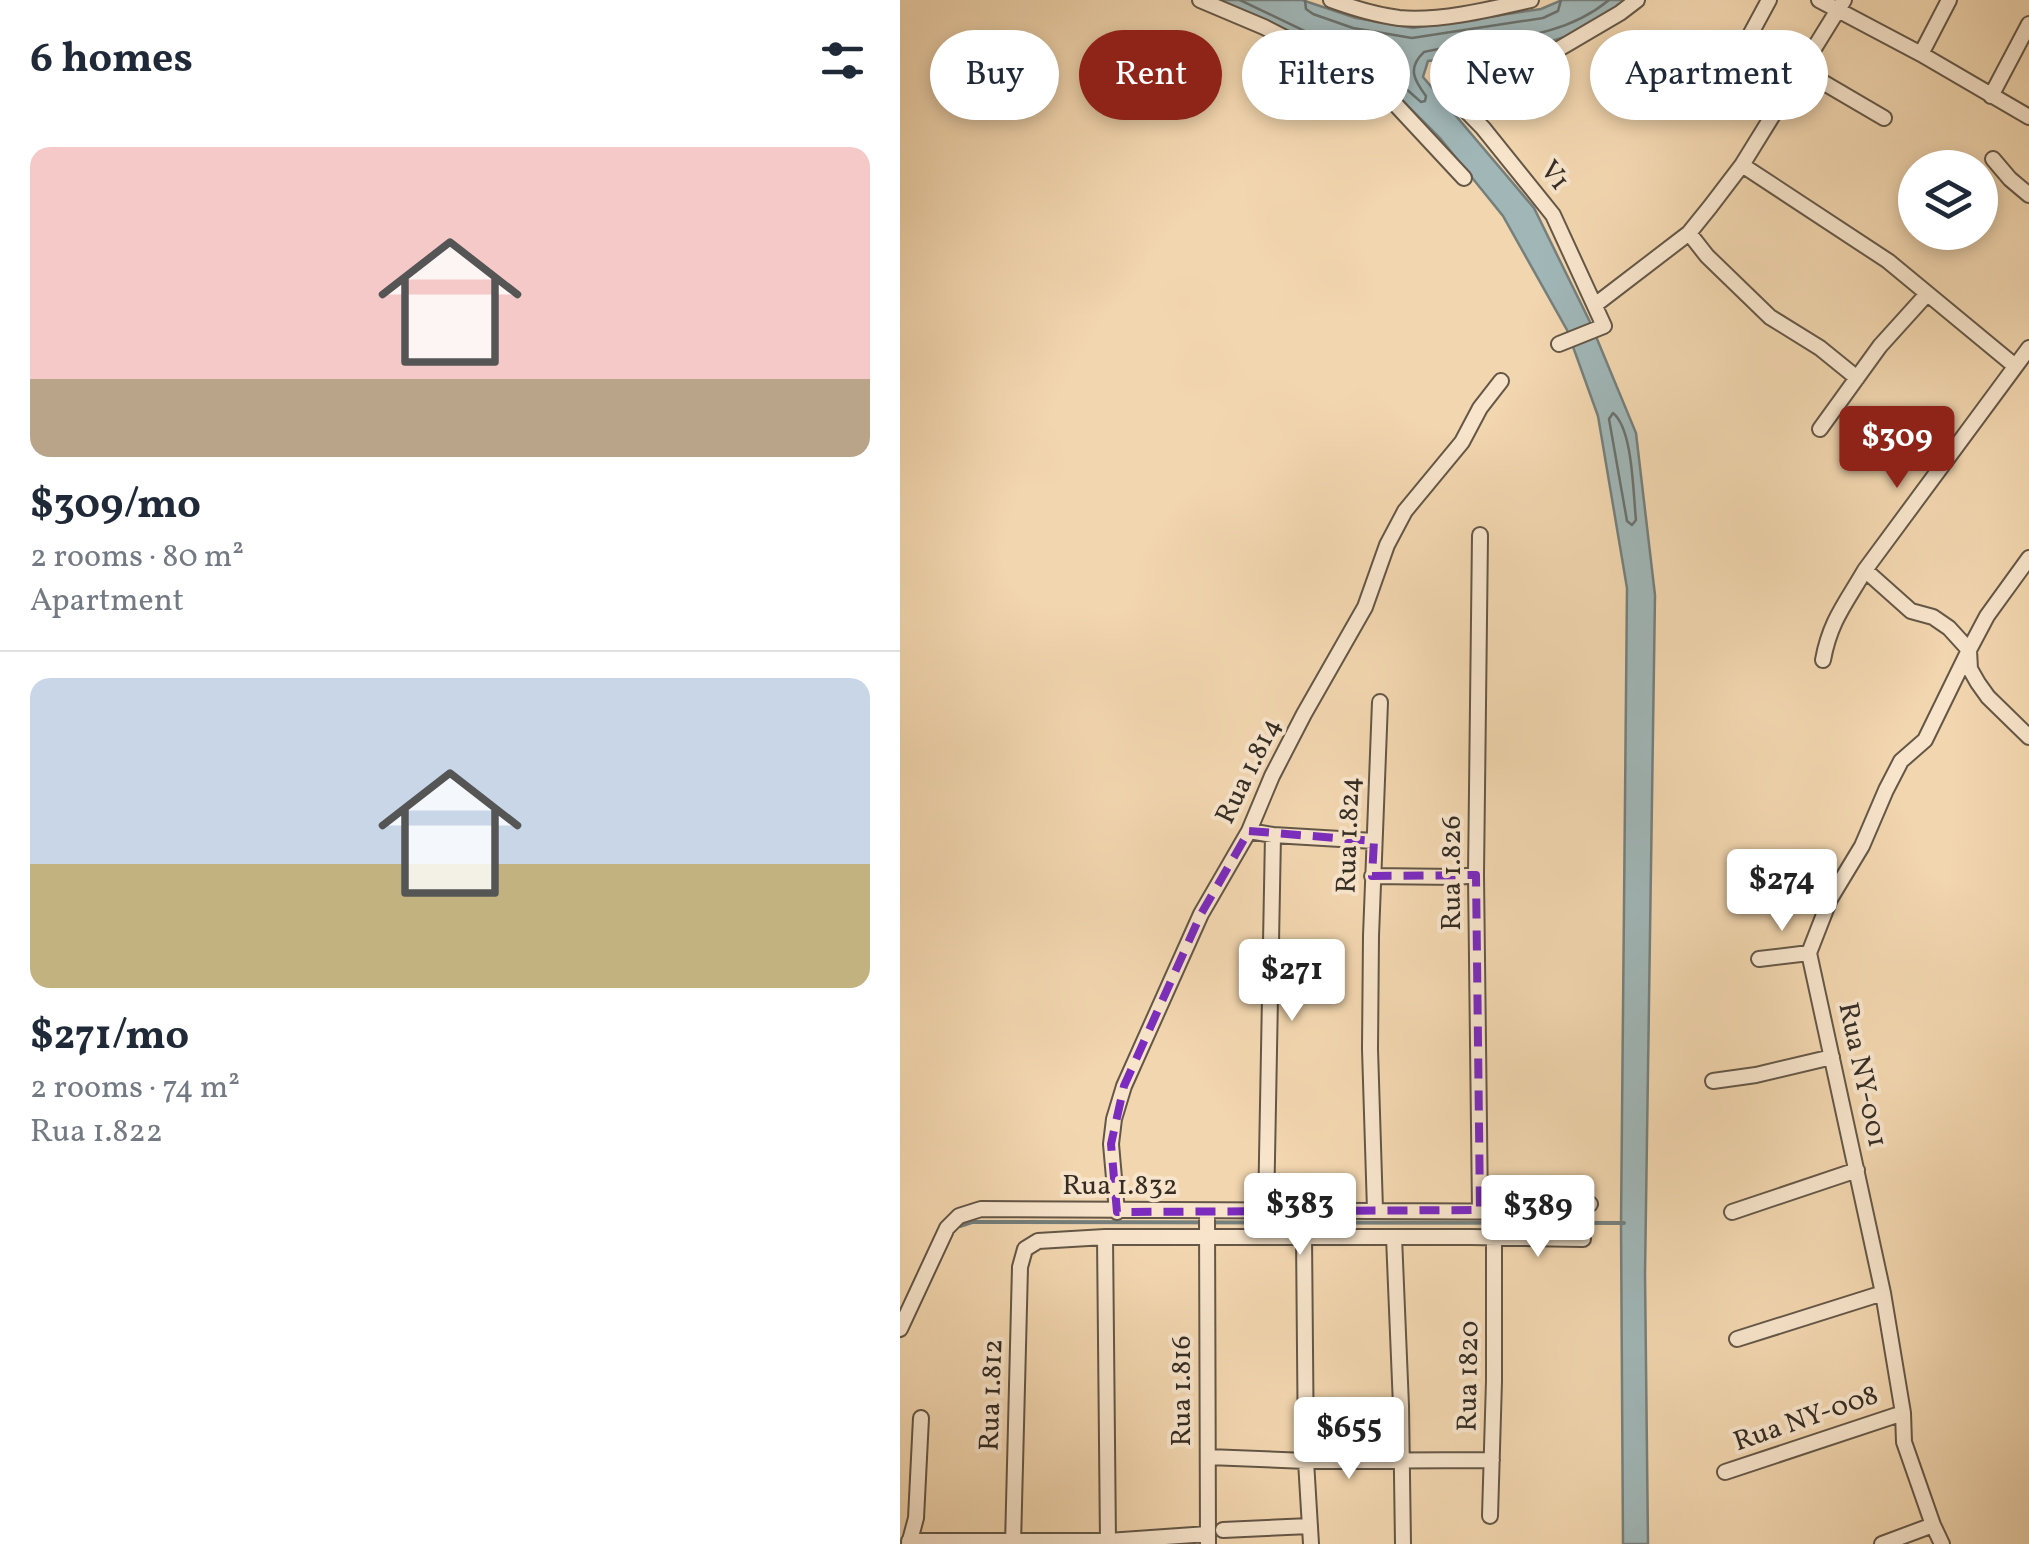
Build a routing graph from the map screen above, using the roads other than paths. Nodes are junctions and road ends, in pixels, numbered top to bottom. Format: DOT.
graph roads {
  1 [pos="1200,0"];
  2 [pos="1331,0"];
  3 [pos="1531,0"];
  4 [pos="1636,0"];
  5 [pos="1770,0"];
  6 [pos="1819,0"];
  7 [pos="1949,0"];
  8 [pos="1841,6"];
  9 [pos="2029,24"];
  10 [pos="1752,30"];
  11 [pos="1826,30"];
  12 [pos="1921,54"];
  13 [pos="1828,85"];
  14 [pos="1991,96"];
  15 [pos="1884,118"];
  16 [pos="2029,118"];
  17 [pos="1770,120"];
  18 [pos="1742,164"];
  19 [pos="1998,166"];
  20 [pos="1464,178"];
  21 [pos="2029,195"];
  22 [pos="1689,233"];
  23 [pos="1927,294"];
  24 [pos="1595,305"];
  25 [pos="1562,343"];
  26 [pos="2029,348"];
  27 [pos="2015,366"];
  28 [pos="1857,378"];
  29 [pos="1501,381"];
  30 [pos="1820,429"];
  31 [pos="1480,535"];
  32 [pos="2029,558"];
  33 [pos="1864,570"];
  34 [pos="1970,650"];
  35 [pos="1823,660"];
  36 [pos="1380,702"];
  37 [pos="2029,737"];
  38 [pos="1249,831"];
  39 [pos="1274,835"];
  40 [pos="1374,841"];
  41 [pos="1476,875"];
  42 [pos="1372,876"];
  43 [pos="1810,953"];
  44 [pos="1759,959"];
  45 [pos="1832,1057"];
  46 [pos="1713,1082"];
  47 [pos="1857,1170"];
  48 [pos="1590,1204"];
  49 [pos="1375,1210"];
  50 [pos="1480,1210"];
  51 [pos="1117,1212"];
  52 [pos="1207,1212"];
  53 [pos="1266,1212"];
  54 [pos="1732,1212"];
  55 [pos="1304,1236"];
  56 [pos="1394,1236"];
  57 [pos="1105,1237"];
  58 [pos="1207,1237"];
  59 [pos="1494,1237"];
  60 [pos="1583,1239"];
  61 [pos="1883,1293"];
  62 [pos="900,1329"];
  63 [pos="1737,1340"];
  64 [pos="1903,1413"];
  65 [pos="921,1418"];
  66 [pos="1208,1457"];
  67 [pos="1401,1459"];
  68 [pos="1492,1460"];
  69 [pos="1306,1461"];
  70 [pos="1724,1472"];
  71 [pos="1490,1516"];
  72 [pos="1933,1525"];
  73 [pos="1310,1526"];
  74 [pos="1213,1536"];
  75 [pos="1013,1542"];
  76 [pos="1108,1542"];
  77 [pos="908,1543"];
  78 [pos="1311,1544"];
  79 [pos="1403,1544"];
  80 [pos="1882,1544"];
  81 [pos="1942,1544"];
  1 -- 20 [label="street"];
  2 -- 3 [label="street"];
  4 -- 24 [label="street, V1"];
  5 -- 10 [label="street"];
  6 -- 8 [label="street"];
  7 -- 12 [label="street"];
  8 -- 11 [label="street"];
  8 -- 12 [label="street"];
  9 -- 14 [label="street"];
  12 -- 14 [label="street"];
  13 -- 15 [label="street"];
  14 -- 16 [label="street"];
  17 -- 18 [label="street"];
  18 -- 22 [label="street"];
  18 -- 23 [label="street"];
  19 -- 21 [label="street"];
  22 -- 24 [label="street"];
  22 -- 28 [label="street"];
  23 -- 27 [label="street"];
  23 -- 28 [label="street"];
  24 -- 25 [label="street"];
  26 -- 27 [label="street"];
  27 -- 33 [label="street"];
  28 -- 30 [label="street"];
  29 -- 38 [label="street, Rua 1.814"];
  31 -- 41 [label="street, Rua 1.826"];
  32 -- 34 [label="street"];
  33 -- 34 [label="street"];
  33 -- 35 [label="street"];
  34 -- 37 [label="street"];
  34 -- 43 [label="street"];
  36 -- 40 [label="street, Rua 1.824"];
  38 -- 39 [label="street"];
  38 -- 51 [label="street, Rua 1.814"];
  39 -- 40 [label="street"];
  39 -- 53 [label="street"];
  40 -- 42 [label="street, Rua 1.824"];
  41 -- 42 [label="street"];
  41 -- 50 [label="street, Rua 1.826"];
  42 -- 49 [label="street, Rua 1.824"];
  43 -- 44 [label="street"];
  43 -- 45 [label="street, Rua NY-001"];
  45 -- 46 [label="street"];
  45 -- 47 [label="street, Rua NY-001"];
  47 -- 54 [label="street"];
  47 -- 61 [label="street, Rua NY-001"];
  48 -- 50 [label="street, Rua 1.832"];
  49 -- 50 [label="street, Rua 1.832"];
  49 -- 53 [label="street, Rua 1.832"];
  51 -- 52 [label="street, Rua 1.832"];
  51 -- 62 [label="street, Rua 1.832"];
  52 -- 53 [label="street, Rua 1.832"];
  52 -- 58 [label="street, Rua 1.816"];
  55 -- 56 [label="street"];
  55 -- 58 [label="street"];
  55 -- 69 [label="street"];
  56 -- 59 [label="street"];
  56 -- 67 [label="street"];
  57 -- 58 [label="street"];
  57 -- 75 [label="street, Rua 1.812"];
  57 -- 76 [label="street"];
  58 -- 66 [label="street, Rua 1.816"];
  59 -- 60 [label="street"];
  59 -- 68 [label="street, Rua 1820"];
  61 -- 63 [label="street"];
  61 -- 64 [label="street, Rua NY-001"];
  64 -- 70 [label="street, Rua NY-008"];
  64 -- 72 [label="street, Rua NY-001"];
  65 -- 77 [label="street"];
  66 -- 69 [label="street"];
  66 -- 74 [label="street, Rua 1.816"];
  67 -- 68 [label="street"];
  67 -- 69 [label="street"];
  67 -- 79 [label="street"];
  68 -- 71 [label="street, Rua 1820"];
  69 -- 73 [label="street"];
  72 -- 80 [label="street"];
  72 -- 81 [label="street, Rua NY-001"];
  73 -- 74 [label="street"];
  73 -- 78 [label="street"];
  74 -- 76 [label="street"];
  75 -- 76 [label="street"];
  75 -- 77 [label="street"];
}
